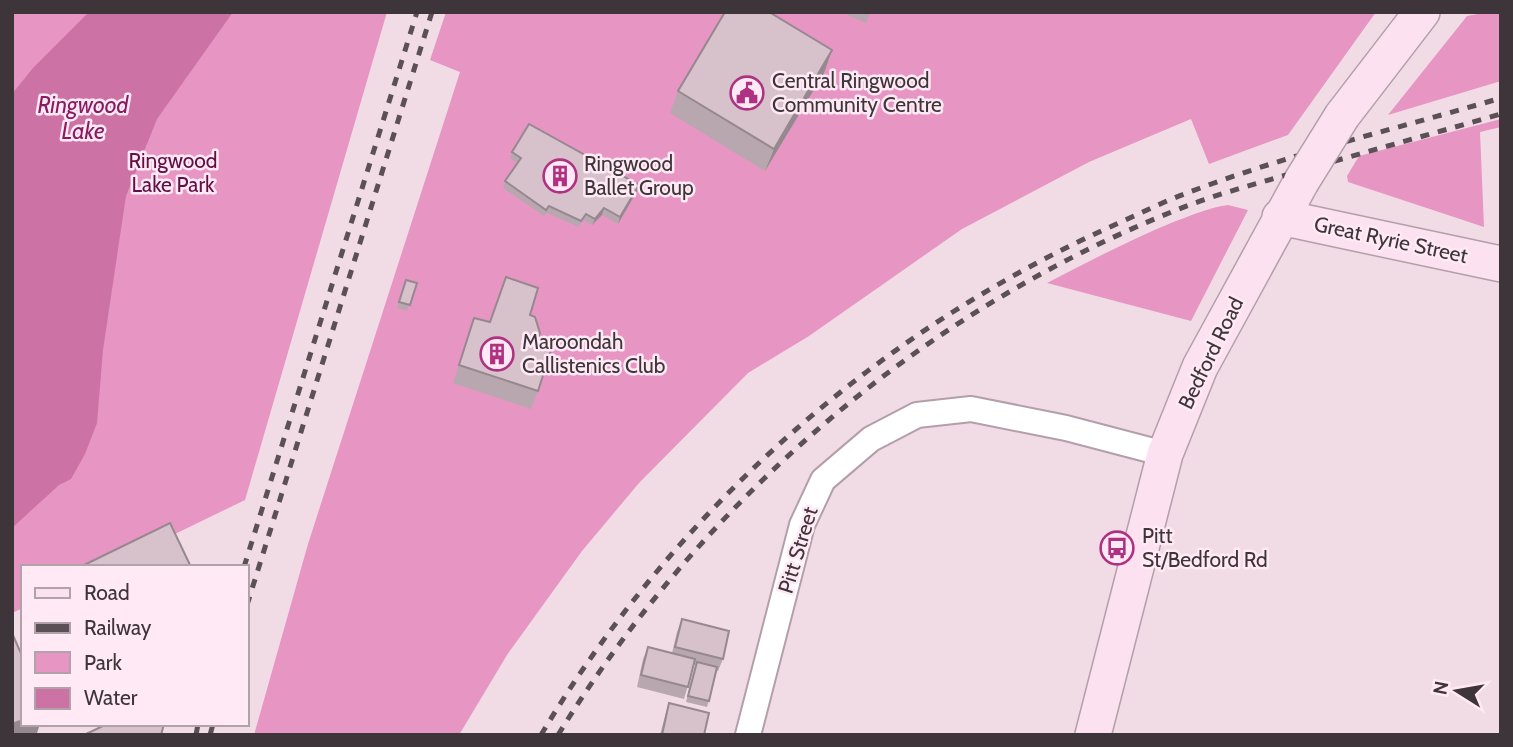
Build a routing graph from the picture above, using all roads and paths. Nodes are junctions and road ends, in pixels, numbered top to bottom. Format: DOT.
graph roads {
  1 [pos="1422,12"];
  2 [pos="1280,217"];
  3 [pos="1501,264"];
  4 [pos="1165,454"];
  5 [pos="748,735"];
  6 [pos="1093,735"];
  1 -- 2 [label="main road, Bedford Road, bridge"];
  2 -- 3 [label="main road, Great Ryrie Street"];
  2 -- 4 [label="main road, Bedford Road"];
  4 -- 5 [label="street, Pitt Street"];
  4 -- 6 [label="main road, Bedford Road"];
}
